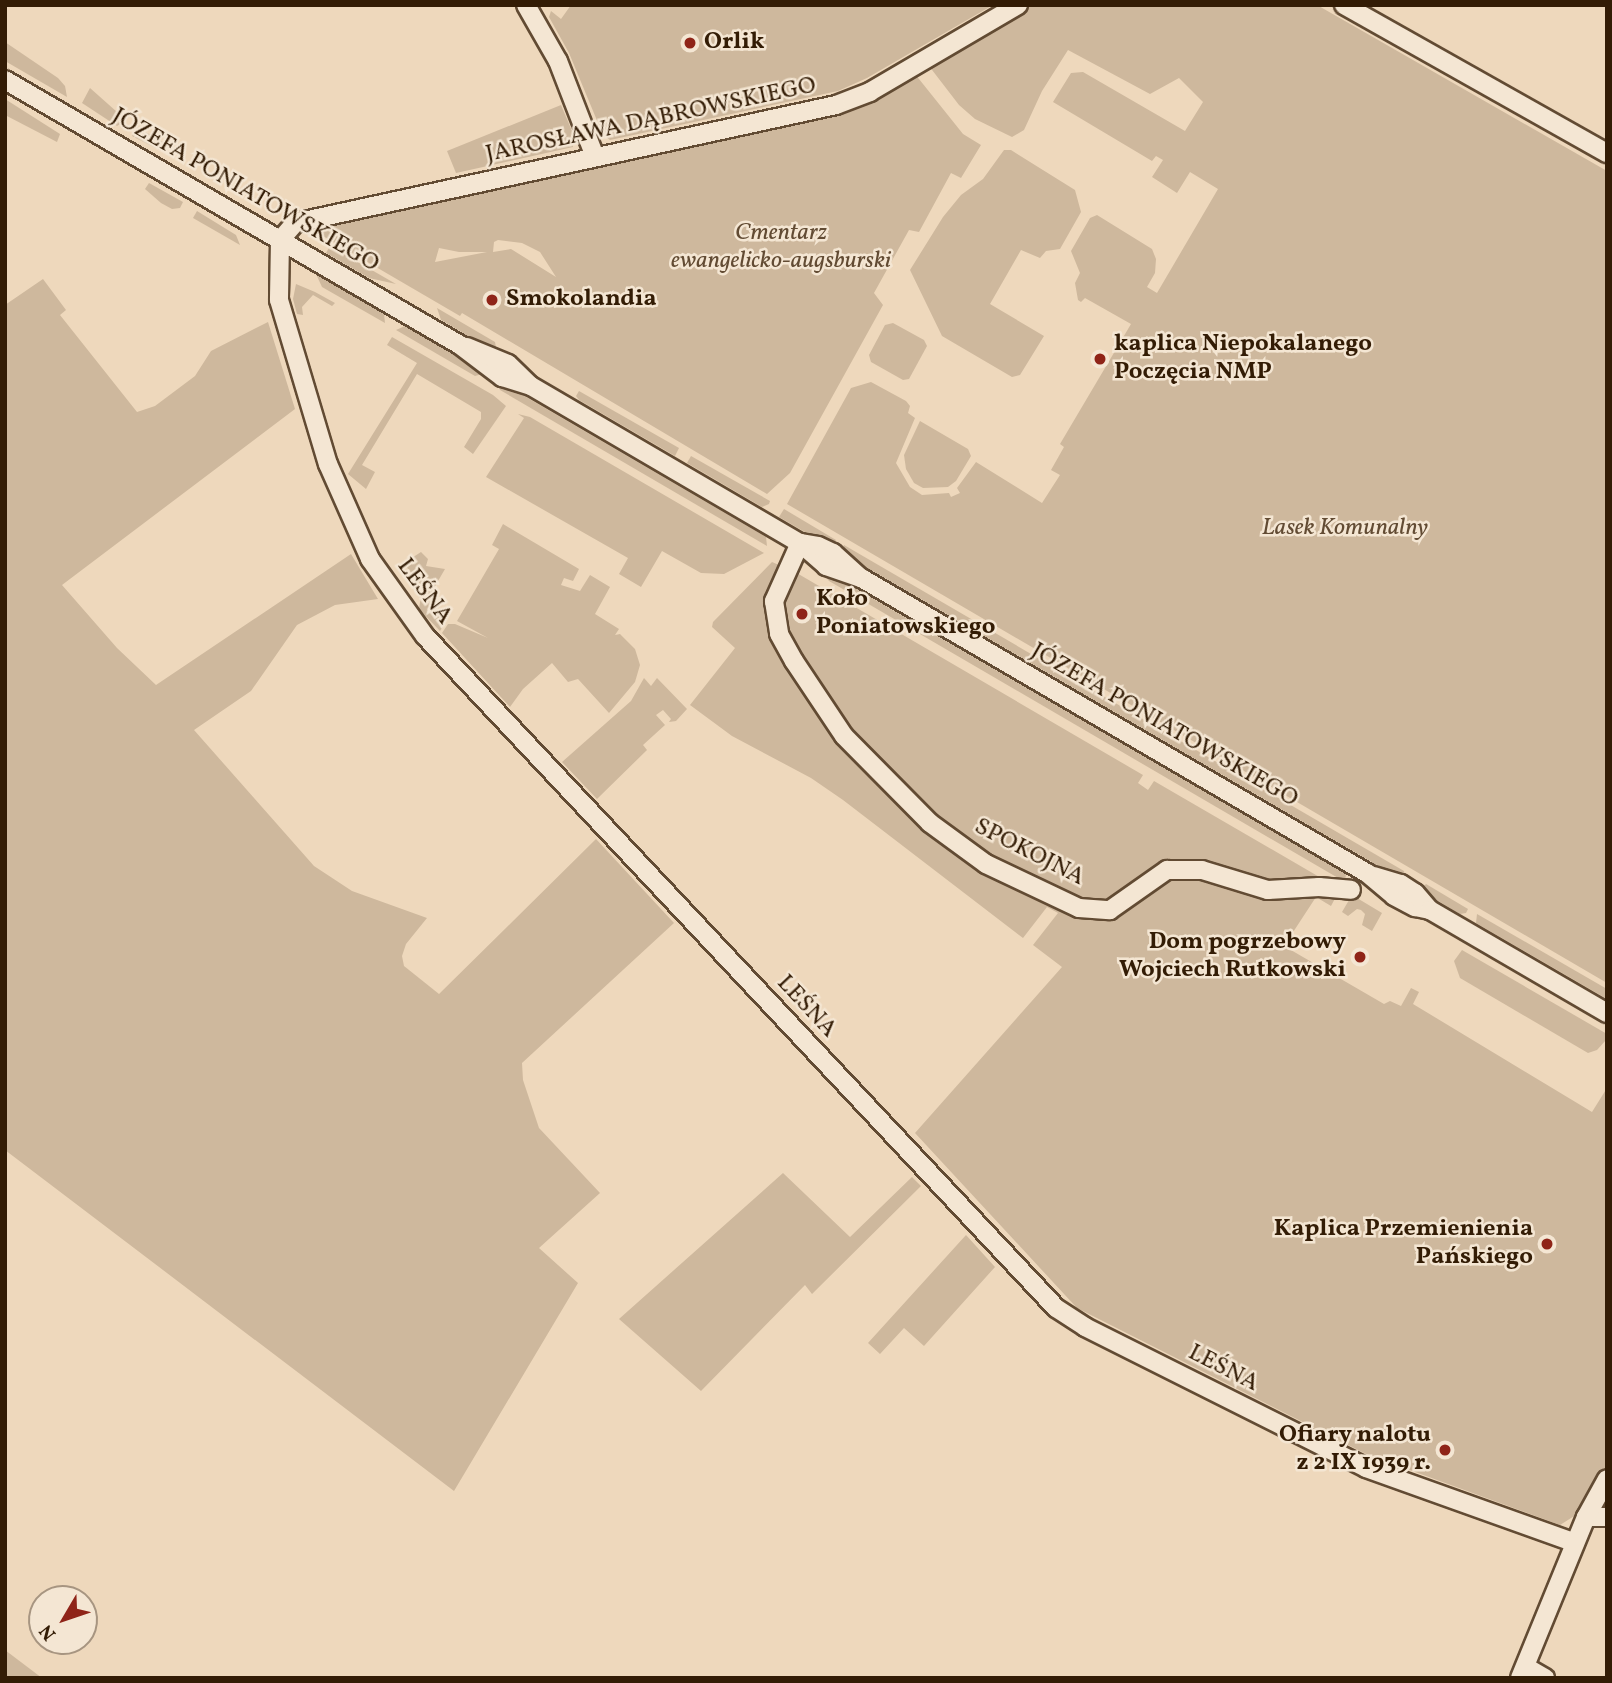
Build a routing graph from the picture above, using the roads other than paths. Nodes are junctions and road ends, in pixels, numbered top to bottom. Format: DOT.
graph roads {
  1 [pos="526,5"];
  2 [pos="1018,5"];
  3 [pos="1344,5"];
  4 [pos="5,80"];
  5 [pos="1607,153"];
  6 [pos="595,157"];
  7 [pos="280,240"];
  8 [pos="800,543"];
  9 [pos="1351,890"];
  10 [pos="1607,1013"];
  11 [pos="1605,1485"];
  12 [pos="1586,1517"];
  13 [pos="1607,1517"];
  14 [pos="1575,1543"];
  15 [pos="1523,1672"];
  16 [pos="1545,1678"];
  1 -- 6 [label="street"];
  2 -- 6 [label="street, JAROSŁAWA DĄBROWSKIEGO"];
  3 -- 5 [label="street"];
  4 -- 7 [label="street, JÓZEFA PONIATOWSKIEGO"];
  6 -- 7 [label="street, JAROSŁAWA DĄBROWSKIEGO"];
  7 -- 8 [label="street, JÓZEFA PONIATOWSKIEGO"];
  7 -- 14 [label="street, LEŚNA"];
  8 -- 9 [label="street, SPOKOJNA"];
  8 -- 10 [label="street, JÓZEFA PONIATOWSKIEGO"];
  11 -- 12 [label="street"];
  12 -- 13 [label="street"];
  12 -- 14 [label="street"];
  14 -- 15 [label="street"];
  15 -- 16 [label="street"];
}
